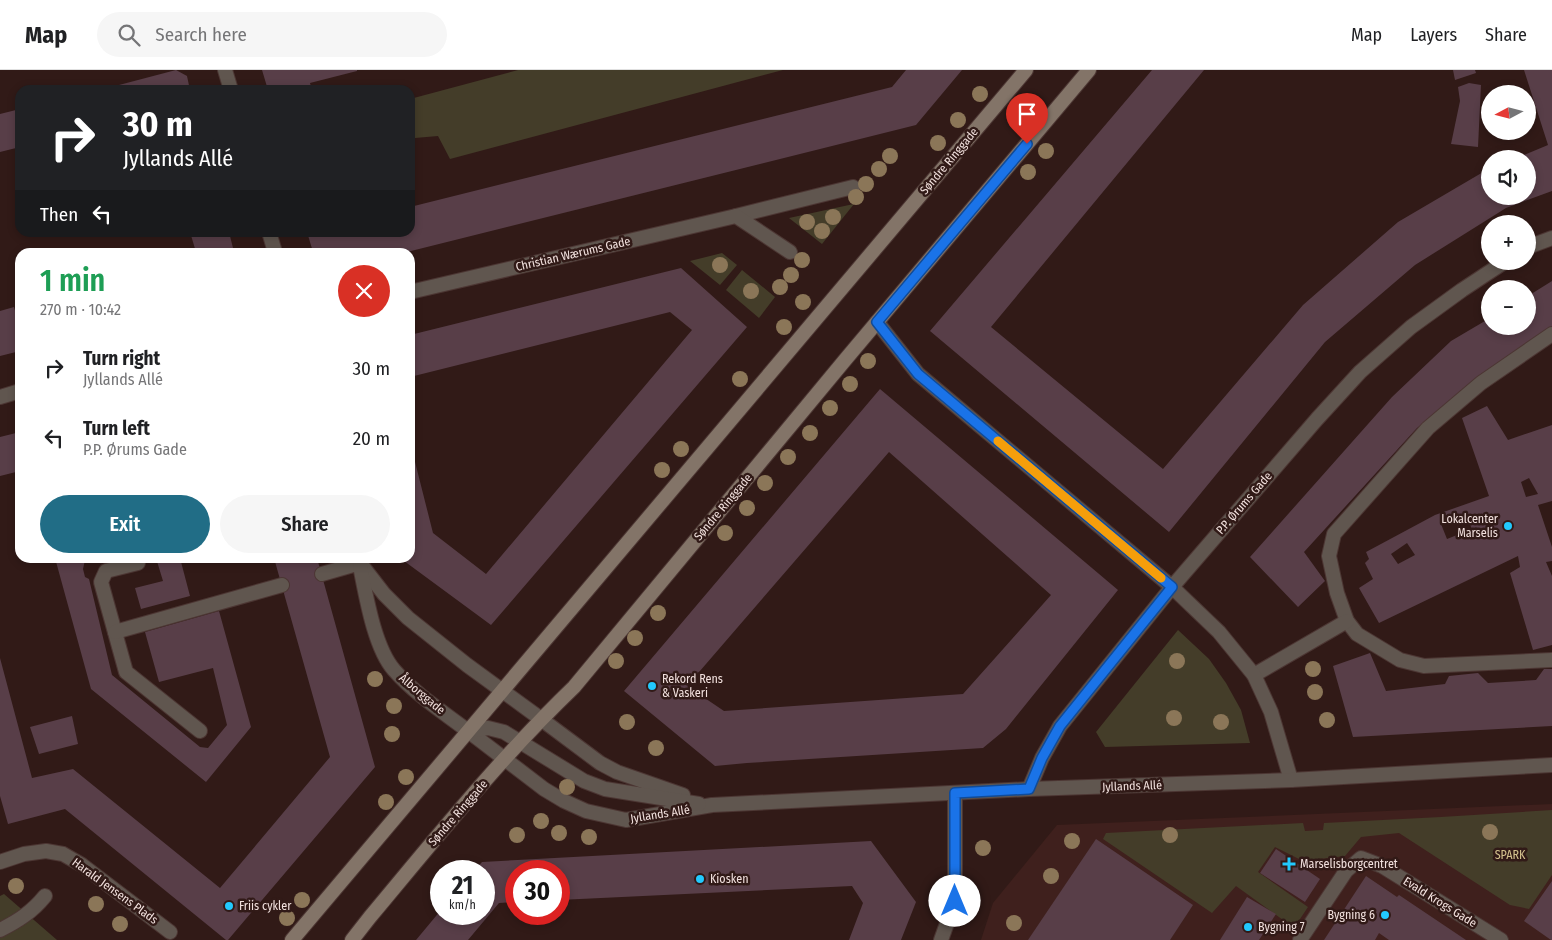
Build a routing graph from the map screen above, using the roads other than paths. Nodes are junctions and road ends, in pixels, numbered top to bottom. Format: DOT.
graph roads {
  1 [pos="225,70"];
  2 [pos="1026,70"];
  3 [pos="1089,70"];
  4 [pos="230,85"];
  5 [pos="852,187"];
  6 [pos="736,216"];
  7 [pos="1552,238"];
  8 [pos="1536,244"];
  9 [pos="790,252"];
  10 [pos="1492,270"];
  11 [pos="415,291"];
  12 [pos="877,322"];
  13 [pos="1552,334"];
  14 [pos="15,392"];
  15 [pos="0,397"];
  16 [pos="138,563"];
  17 [pos="351,563"];
  18 [pos="360,563"];
  19 [pos="361,563"];
  20 [pos="322,574"];
  21 [pos="282,585"];
  22 [pos="1172,587"];
  23 [pos="1347,620"];
  24 [pos="115,632"];
  25 [pos="1552,660"];
  26 [pos="1254,675"];
  27 [pos="502,691"];
  28 [pos="541,719"];
  29 [pos="200,731"];
  30 [pos="468,732"];
  31 [pos="520,742"];
  32 [pos="504,759"];
  33 [pos="1552,765"];
  34 [pos="1291,780"];
  35 [pos="1029,789"];
  36 [pos="955,793"];
  37 [pos="712,806"];
  38 [pos="0,862"];
  39 [pos="45,896"];
  40 [pos="0,930"];
  41 [pos="166,936"];
  42 [pos="292,940"];
  43 [pos="352,940"];
  44 [pos="941,940"];
  45 [pos="1300,940"];
  46 [pos="1501,940"];
  1 -- 4 [label="street"];
  2 -- 27 [label="main road, Søndre Ringgade"];
  3 -- 12 [label="main road, Søndre Ringgade"];
  5 -- 6 [label="street, Christian Wærums Gade"];
  6 -- 9 [label="street"];
  6 -- 11 [label="street, Christian Wærums Gade"];
  7 -- 8 [label="street"];
  10 -- 22 [label="street, P.P. Ørums Gade"];
  12 -- 22 [label="street"];
  12 -- 28 [label="main road, Søndre Ringgade"];
  13 -- 23 [label="street"];
  14 -- 15 [label="street"];
  16 -- 24 [label="street"];
  17 -- 20 [label="street"];
  18 -- 30 [label="street, Ålborggade"];
  19 -- 27 [label="street"];
  21 -- 24 [label="street"];
  22 -- 26 [label="street"];
  22 -- 35 [label="street, P.P. Ørums Gade"];
  23 -- 25 [label="street"];
  23 -- 26 [label="street"];
  24 -- 29 [label="street"];
  26 -- 34 [label="street"];
  27 -- 28 [label="street, Jyllands Allé"];
  27 -- 30 [label="main road, Søndre Ringgade"];
  28 -- 31 [label="main road, Søndre Ringgade"];
  28 -- 37 [label="street, Jyllands Allé"];
  30 -- 31 [label="street"];
  30 -- 32 [label="street, Ålborggade"];
  30 -- 42 [label="main road, Søndre Ringgade"];
  31 -- 32 [label="main road, Søndre Ringgade"];
  31 -- 37 [label="street"];
  32 -- 37 [label="street, Jyllands Allé"];
  32 -- 43 [label="main road, Søndre Ringgade"];
  33 -- 34 [label="street, Jyllands Allé"];
  34 -- 35 [label="street, Jyllands Allé"];
  35 -- 36 [label="street, Jyllands Allé"];
  36 -- 37 [label="street, Jyllands Allé"];
  36 -- 44 [label="street"];
  38 -- 41 [label="street, Harald Jensens Plads"];
  39 -- 40 [label="street"];
  45 -- 46 [label="street, Evald Krogs Gade"];
}
